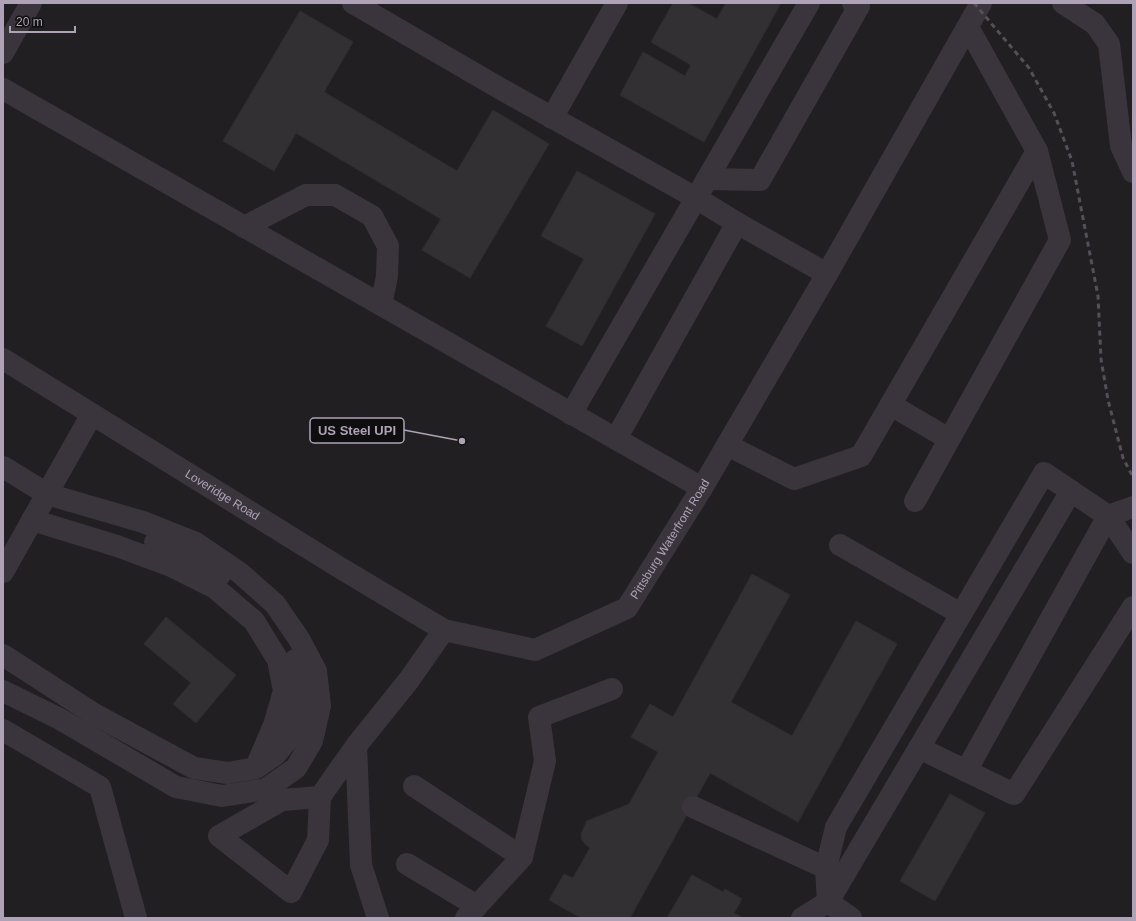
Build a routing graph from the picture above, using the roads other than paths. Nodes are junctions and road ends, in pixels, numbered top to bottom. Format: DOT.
graph roads {
  1 [pos="31,3"];
  2 [pos="353,3"];
  3 [pos="617,3"];
  4 [pos="809,3"];
  5 [pos="853,3"];
  6 [pos="982,3"];
  7 [pos="1063,3"];
  8 [pos="968,27"];
  9 [pos="3,52"];
  10 [pos="3,90"];
  11 [pos="552,118"];
  12 [pos="1037,151"];
  13 [pos="1133,172"];
  14 [pos="707,179"];
  15 [pos="696,198"];
  16 [pos="737,223"];
  17 [pos="244,227"];
  18 [pos="827,274"];
  19 [pos="381,305"];
  20 [pos="3,359"];
  21 [pos="891,405"];
  22 [pos="92,414"];
  23 [pos="571,414"];
  24 [pos="616,439"];
  25 [pos="949,439"];
  26 [pos="727,445"];
  27 [pos="3,467"];
  28 [pos="702,488"];
  29 [pos="1071,491"];
  30 [pos="915,501"];
  31 [pos="40,507"];
  32 [pos="1133,507"];
  33 [pos="1108,516"];
  34 [pos="840,545"];
  35 [pos="1133,553"];
  36 [pos="3,572"];
  37 [pos="1133,607"];
  38 [pos="961,614"];
  39 [pos="444,630"];
  40 [pos="3,655"];
  41 [pos="612,689"];
  42 [pos="3,691"];
  43 [pos="3,730"];
  44 [pos="356,746"];
  45 [pos="919,748"];
  46 [pos="966,770"];
  47 [pos="414,786"];
  48 [pos="320,798"];
  49 [pos="693,807"];
  50 [pos="522,857"];
  51 [pos="407,864"];
  52 [pos="826,868"];
  53 [pos="828,902"];
  54 [pos="472,912"];
  55 [pos="136,918"];
  56 [pos="378,918"];
  57 [pos="802,918"];
  58 [pos="851,918"];
  1 -- 9 [label="street"];
  2 -- 11 [label="street"];
  3 -- 11 [label="street"];
  4 -- 14 [label="street"];
  5 -- 14 [label="street"];
  6 -- 8 [label="street, Pittsburg Waterfront Road"];
  7 -- 13 [label="street"];
  8 -- 12 [label="street"];
  8 -- 18 [label="street, Pittsburg Waterfront Road"];
  10 -- 17 [label="street"];
  11 -- 15 [label="street"];
  12 -- 21 [label="street"];
  12 -- 25 [label="street"];
  14 -- 15 [label="street"];
  15 -- 16 [label="street"];
  15 -- 23 [label="street"];
  16 -- 18 [label="street"];
  16 -- 24 [label="street"];
  17 -- 19 [label="street"];
  17 -- 19 [label="street"];
  18 -- 26 [label="street, Pittsburg Waterfront Road"];
  19 -- 23 [label="street"];
  20 -- 22 [label="street, Loveridge Road"];
  21 -- 25 [label="street"];
  21 -- 26 [label="street"];
  22 -- 31 [label="street"];
  22 -- 39 [label="street, Loveridge Road"];
  23 -- 24 [label="street"];
  24 -- 28 [label="street"];
  25 -- 30 [label="street"];
  26 -- 28 [label="street, Pittsburg Waterfront Road"];
  27 -- 31 [label="street"];
  28 -- 39 [label="street, Pittsburg Waterfront Road"];
  29 -- 33 [label="street"];
  29 -- 38 [label="street"];
  29 -- 45 [label="street"];
  31 -- 36 [label="street"];
  31 -- 40 [label="street"];
  31 -- 42 [label="street"];
  32 -- 33 [label="street"];
  33 -- 35 [label="street"];
  33 -- 46 [label="street"];
  34 -- 38 [label="street"];
  37 -- 46 [label="street"];
  38 -- 52 [label="street"];
  39 -- 44 [label="street"];
  41 -- 50 [label="street"];
  43 -- 55 [label="street"];
  44 -- 48 [label="street"];
  44 -- 56 [label="street"];
  45 -- 46 [label="street"];
  45 -- 53 [label="street"];
  47 -- 50 [label="street"];
  48 -- 48 [label="street"];
  49 -- 52 [label="street"];
  50 -- 54 [label="street"];
  51 -- 54 [label="street"];
  52 -- 53 [label="street"];
  53 -- 57 [label="street"];
  53 -- 58 [label="street"];
}
